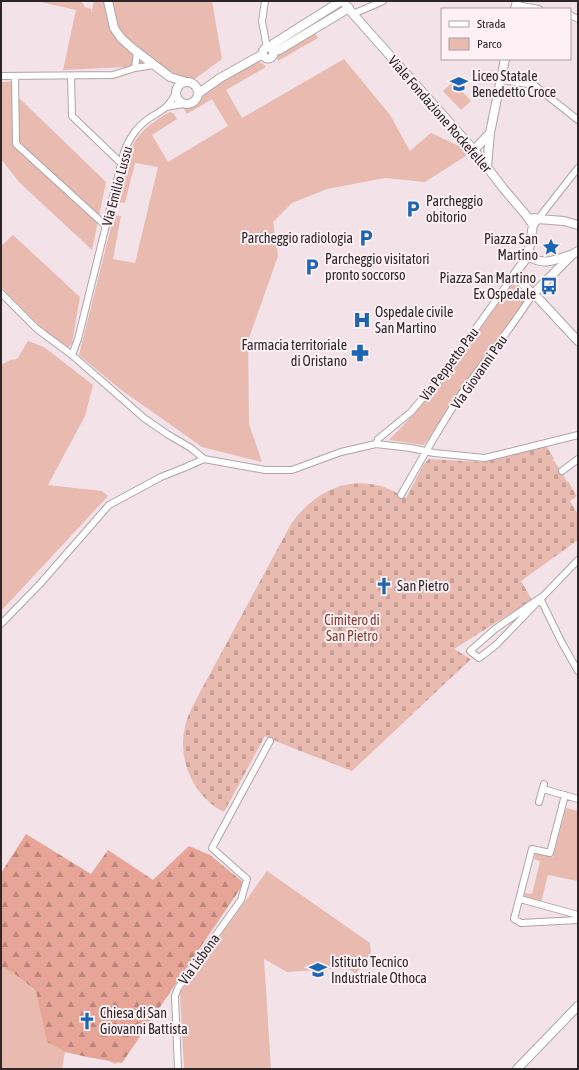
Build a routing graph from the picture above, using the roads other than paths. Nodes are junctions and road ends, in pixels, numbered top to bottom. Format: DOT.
graph roads {
  1 [pos="108,1"];
  2 [pos="266,1"];
  3 [pos="342,1"];
  4 [pos="383,1"];
  5 [pos="516,5"];
  6 [pos="532,8"];
  7 [pos="351,11"];
  8 [pos="269,50"];
  9 [pos="137,52"];
  10 [pos="505,60"];
  11 [pos="154,65"];
  12 [pos="135,68"];
  13 [pos="1,76"];
  14 [pos="15,76"];
  15 [pos="71,76"];
  16 [pos="170,77"];
  17 [pos="220,78"];
  18 [pos="501,80"];
  19 [pos="186,82"];
  20 [pos="195,84"];
  21 [pos="176,92"];
  22 [pos="199,93"];
  23 [pos="183,104"];
  24 [pos="166,107"];
  25 [pos="578,120"];
  26 [pos="490,133"];
  27 [pos="474,150"];
  28 [pos="122,164"];
  29 [pos="487,167"];
  30 [pos="578,168"];
  31 [pos="572,175"];
  32 [pos="578,179"];
  33 [pos="535,222"];
  34 [pos="578,224"];
  35 [pos="106,226"];
  36 [pos="576,253"];
  37 [pos="528,256"];
  38 [pos="514,276"];
  39 [pos="1,293"];
  40 [pos="536,296"];
  41 [pos="578,341"];
  42 [pos="72,355"];
  43 [pos="578,435"];
  44 [pos="376,444"];
  45 [pos="425,451"];
  46 [pos="204,459"];
  47 [pos="578,459"];
  48 [pos="562,470"];
  49 [pos="402,496"];
  50 [pos="578,560"];
  51 [pos="540,598"];
  52 [pos="1,624"];
  53 [pos="578,671"];
  54 [pos="270,741"];
  55 [pos="566,795"];
  56 [pos="578,799"];
  57 [pos="539,802"];
  58 [pos="520,899"];
  59 [pos="578,915"];
  60 [pos="578,920"];
  61 [pos="578,1006"];
  62 [pos="178,1069"];
  63 [pos="517,1069"];
  1 -- 9 [label="street"];
  2 -- 8 [label="street"];
  3 -- 7 [label="street, Viale Fondazione Rockefeller"];
  3 -- 8 [label="street"];
  4 -- 7 [label="street"];
  5 -- 6 [label="street"];
  7 -- 8 [label="street"];
  7 -- 27 [label="street, Viale Fondazione Rockefeller"];
  8 -- 17 [label="street"];
  9 -- 11 [label="street"];
  9 -- 12 [label="street"];
  10 -- 18 [label="street"];
  11 -- 12 [label="street"];
  11 -- 16 [label="street"];
  12 -- 15 [label="street"];
  13 -- 14 [label="street"];
  14 -- 15 [label="street"];
  14 -- 35 [label="street"];
  15 -- 28 [label="street"];
  16 -- 19 [label="street"];
  16 -- 21 [label="street"];
  17 -- 20 [label="street"];
  17 -- 22 [label="street"];
  18 -- 25 [label="street"];
  18 -- 26 [label="street"];
  19 -- 20 [label="street"];
  19 -- 21 [label="street"];
  20 -- 22 [label="street"];
  21 -- 23 [label="street"];
  21 -- 24 [label="street, Via Emilio Lussu"];
  22 -- 23 [label="street"];
  23 -- 24 [label="street, Via Emilio Lussu"];
  24 -- 28 [label="street, Via Emilio Lussu"];
  26 -- 27 [label="street"];
  26 -- 29 [label="street"];
  27 -- 29 [label="street, Viale Fondazione Rockefeller"];
  28 -- 35 [label="street, Via Emilio Lussu"];
  29 -- 33 [label="street, Viale Fondazione Rockefeller"];
  30 -- 31 [label="street"];
  31 -- 32 [label="street"];
  31 -- 33 [label="street"];
  33 -- 34 [label="street"];
  33 -- 37 [label="street"];
  35 -- 42 [label="street, Via Emilio Lussu"];
  36 -- 37 [label="street"];
  36 -- 40 [label="street"];
  37 -- 38 [label="street"];
  38 -- 40 [label="street"];
  38 -- 44 [label="street, Via Peppetto Pau"];
  39 -- 42 [label="street"];
  40 -- 41 [label="street"];
  40 -- 45 [label="street, Via Giovanni Pau"];
  42 -- 46 [label="street"];
  43 -- 45 [label="street"];
  44 -- 45 [label="street"];
  44 -- 46 [label="street"];
  45 -- 49 [label="street, Via Giovanni Pau"];
  46 -- 52 [label="street"];
  47 -- 48 [label="street"];
  50 -- 51 [label="street"];
  51 -- 51 [label="street"];
  51 -- 53 [label="street"];
  54 -- 62 [label="street, Via Lisbona"];
  55 -- 56 [label="street"];
  55 -- 57 [label="street"];
  55 -- 58 [label="street"];
  58 -- 59 [label="street"];
  58 -- 60 [label="street"];
  61 -- 63 [label="street"];
}
